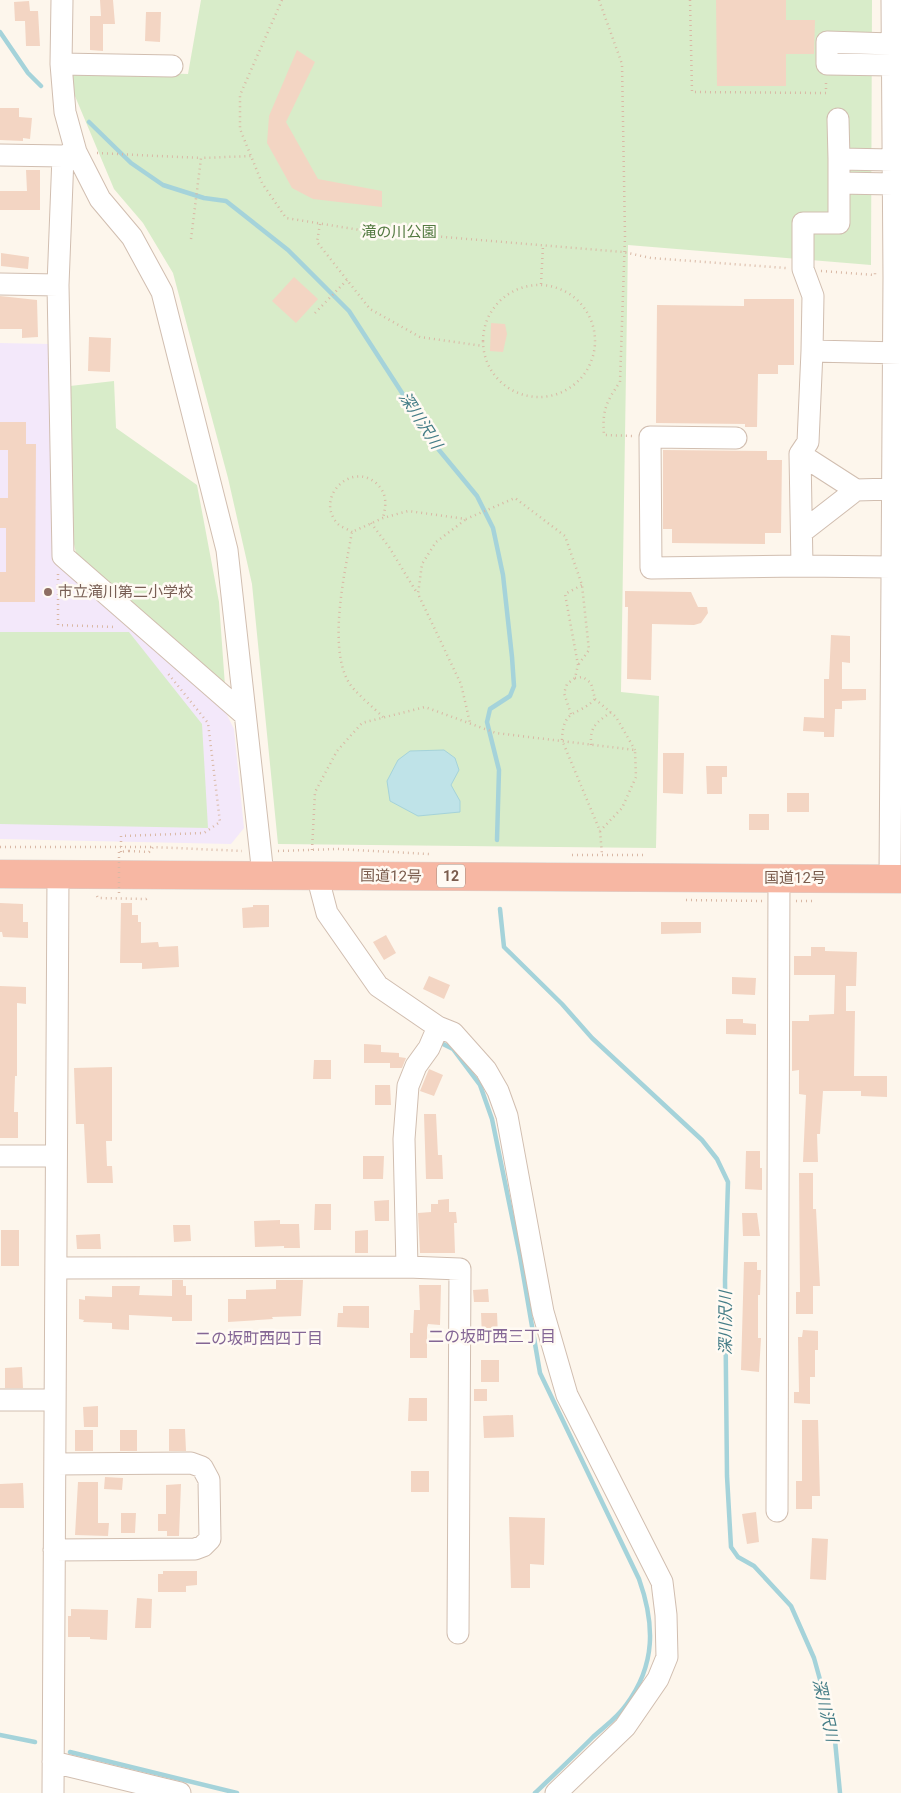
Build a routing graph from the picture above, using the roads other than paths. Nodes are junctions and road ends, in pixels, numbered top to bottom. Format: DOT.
graph roads {
  1 [pos="62,0"];
  2 [pos="892,0"];
  3 [pos="892,54"];
  4 [pos="61,64"];
  5 [pos="827,64"];
  6 [pos="172,66"];
  7 [pos="897,100"];
  8 [pos="838,119"];
  9 [pos="76,154"];
  10 [pos="0,155"];
  11 [pos="839,159"];
  12 [pos="893,160"];
  13 [pos="839,183"];
  14 [pos="893,184"];
  15 [pos="897,226"];
  16 [pos="0,284"];
  17 [pos="58,285"];
  18 [pos="812,351"];
  19 [pos="896,353"];
  20 [pos="736,438"];
  21 [pos="800,454"];
  22 [pos="892,489"];
  23 [pos="856,490"];
  24 [pos="802,532"];
  25 [pos="802,566"];
  26 [pos="892,567"];
  27 [pos="896,597"];
  28 [pos="245,715"];
  29 [pos="314,862"];
  30 [pos="261,864"];
  31 [pos="0,874"];
  32 [pos="58,874"];
  33 [pos="779,878"];
  34 [pos="895,879"];
  35 [pos="438,1027"];
  36 [pos="0,1156"];
  37 [pos="56,1156"];
  38 [pos="407,1267"];
  39 [pos="56,1268"];
  40 [pos="0,1400"];
  41 [pos="55,1400"];
  42 [pos="55,1464"];
  43 [pos="777,1511"];
  44 [pos="54,1550"];
  45 [pos="458,1633"];
  46 [pos="54,1762"];
  47 [pos="53,1793"];
  48 [pos="180,1793"];
  49 [pos="556,1793"];
  1 -- 4 [label="street"];
  2 -- 3 [label="street"];
  3 -- 5 [label="street"];
  3 -- 7 [label="street"];
  4 -- 6 [label="street"];
  4 -- 9 [label="street"];
  7 -- 12 [label="street"];
  8 -- 11 [label="street"];
  9 -- 10 [label="street"];
  9 -- 17 [label="street"];
  9 -- 28 [label="street"];
  11 -- 12 [label="street"];
  11 -- 13 [label="street"];
  12 -- 14 [label="street"];
  13 -- 14 [label="street"];
  13 -- 18 [label="street"];
  14 -- 15 [label="street"];
  15 -- 19 [label="street"];
  16 -- 17 [label="street"];
  17 -- 28 [label="street"];
  18 -- 19 [label="street"];
  18 -- 21 [label="street"];
  19 -- 22 [label="street"];
  20 -- 25 [label="street"];
  21 -- 23 [label="street"];
  21 -- 24 [label="street"];
  22 -- 23 [label="street"];
  22 -- 26 [label="street"];
  23 -- 24 [label="street"];
  24 -- 25 [label="street"];
  25 -- 26 [label="street"];
  26 -- 27 [label="street"];
  27 -- 34 [label="street"];
  28 -- 30 [label="street"];
  29 -- 30 [label="highway, 国道12号 / 12"];
  29 -- 33 [label="highway, 国道12号 / 12"];
  29 -- 35 [label="street"];
  30 -- 32 [label="highway, 国道12号 / 12"];
  31 -- 32 [label="highway, 国道12号 / 12"];
  32 -- 37 [label="street"];
  33 -- 34 [label="highway, 国道12号 / 12"];
  33 -- 43 [label="street"];
  35 -- 38 [label="street"];
  35 -- 49 [label="street"];
  36 -- 37 [label="street"];
  37 -- 39 [label="street"];
  38 -- 39 [label="street"];
  38 -- 45 [label="street"];
  39 -- 41 [label="street"];
  40 -- 41 [label="street"];
  41 -- 42 [label="street"];
  42 -- 44 [label="street"];
  42 -- 44 [label="street"];
  44 -- 46 [label="street"];
  46 -- 47 [label="street"];
  46 -- 48 [label="street"];
}
